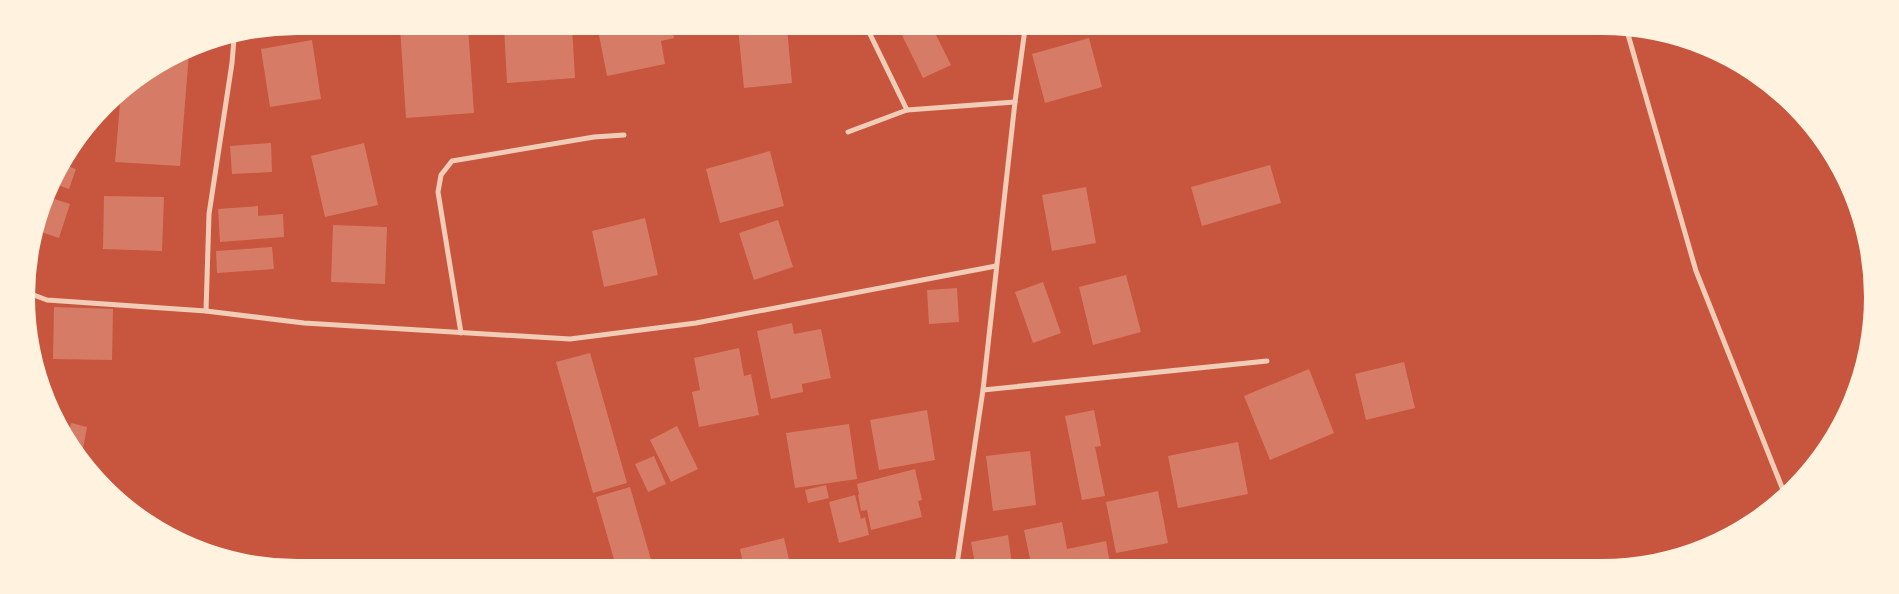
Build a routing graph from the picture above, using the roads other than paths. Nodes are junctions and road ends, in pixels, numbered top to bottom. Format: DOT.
graph roads {
  1 [pos="870,35"];
  2 [pos="1024,35"];
  3 [pos="1629,37"];
  4 [pos="234,43"];
  5 [pos="1015,102"];
  6 [pos="907,110"];
  7 [pos="848,132"];
  8 [pos="624,134"];
  9 [pos="996,266"];
  10 [pos="35,296"];
  11 [pos="206,311"];
  12 [pos="461,333"];
  13 [pos="1267,361"];
  14 [pos="983,390"];
  15 [pos="1782,487"];
  16 [pos="957,559"];
  1 -- 6 [label="street"];
  2 -- 5 [label="street"];
  3 -- 15 [label="street"];
  4 -- 11 [label="street"];
  5 -- 6 [label="street"];
  5 -- 9 [label="street"];
  6 -- 7 [label="street"];
  8 -- 12 [label="street"];
  9 -- 12 [label="street"];
  9 -- 14 [label="street"];
  10 -- 11 [label="street"];
  11 -- 12 [label="street"];
  13 -- 14 [label="street"];
  14 -- 16 [label="street"];
}
